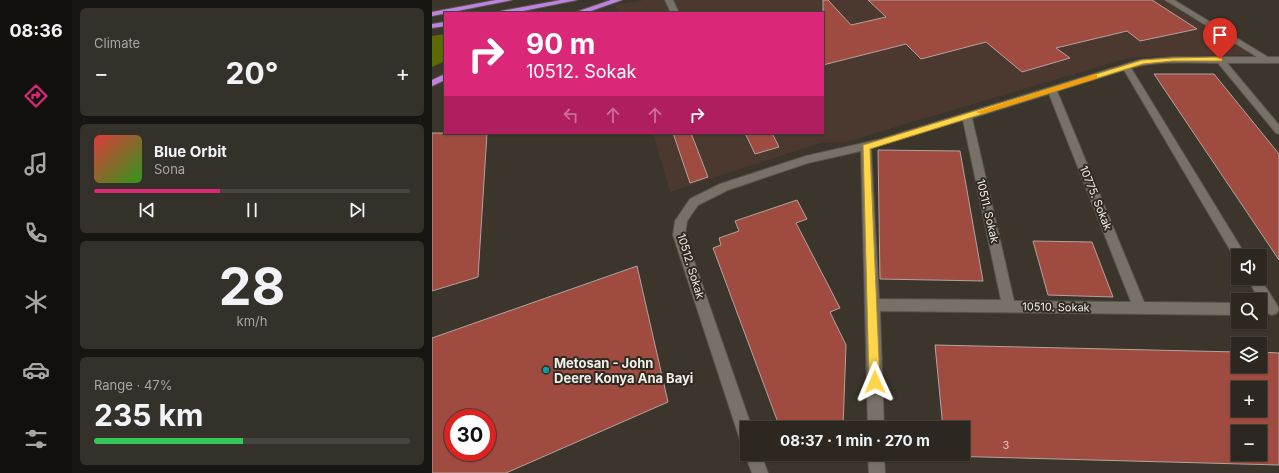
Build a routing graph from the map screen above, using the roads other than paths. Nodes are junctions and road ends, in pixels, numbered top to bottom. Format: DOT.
graph roads {
  1 [pos="476,0"];
  2 [pos="508,0"];
  3 [pos="573,0"];
  4 [pos="618,0"];
  5 [pos="669,0"];
  6 [pos="1169,0"];
  7 [pos="432,10"];
  8 [pos="507,12"];
  9 [pos="580,12"];
  10 [pos="675,12"];
  11 [pos="432,14"];
  12 [pos="444,24"];
  13 [pos="432,26"];
  14 [pos="444,30"];
  15 [pos="432,32"];
  16 [pos="1220,59"];
  17 [pos="1266,60"];
  18 [pos="1279,60"];
  19 [pos="1126,67"];
  20 [pos="444,68"];
  21 [pos="432,74"];
  22 [pos="444,77"];
  23 [pos="432,83"];
  24 [pos="1052,89"];
  25 [pos="967,116"];
  26 [pos="1279,131"];
  27 [pos="866,147"];
  28 [pos="1236,249"];
  29 [pos="1257,285"];
  30 [pos="873,305"];
  31 [pos="1009,306"];
  32 [pos="1140,308"];
  33 [pos="1231,309"];
  34 [pos="1270,309"];
  35 [pos="742,421"];
  36 [pos="876,421"];
  37 [pos="756,461"];
  38 [pos="876,461"];
  39 [pos="760,473"];
  40 [pos="877,473"];
  1 -- 7 [label="highway"];
  2 -- 11 [label="highway"];
  3 -- 8 [label="highway"];
  4 -- 9 [label="highway"];
  5 -- 10 [label="street"];
  6 -- 17 [label="street"];
  12 -- 13 [label="highway"];
  14 -- 15 [label="highway"];
  16 -- 17 [label="street, 10512. Sokak"];
  16 -- 19 [label="street, 10512. Sokak"];
  16 -- 26 [label="street"];
  17 -- 18 [label="street, 10512. Sokak"];
  19 -- 24 [label="street, 10512. Sokak"];
  19 -- 28 [label="street"];
  20 -- 21 [label="highway"];
  22 -- 23 [label="highway"];
  24 -- 25 [label="street, 10512. Sokak"];
  24 -- 32 [label="street, 10775. Sokak"];
  25 -- 27 [label="street, 10512. Sokak"];
  25 -- 31 [label="street, 10511. Sokak"];
  27 -- 30 [label="street"];
  27 -- 35 [label="street, 10512. Sokak"];
  29 -- 34 [label="street"];
  30 -- 31 [label="street, 10510. Sokak"];
  30 -- 36 [label="street"];
  31 -- 32 [label="street, 10510. Sokak"];
  32 -- 33 [label="street, 10510. Sokak"];
  37 -- 39 [label="street"];
  38 -- 40 [label="street"];
}
